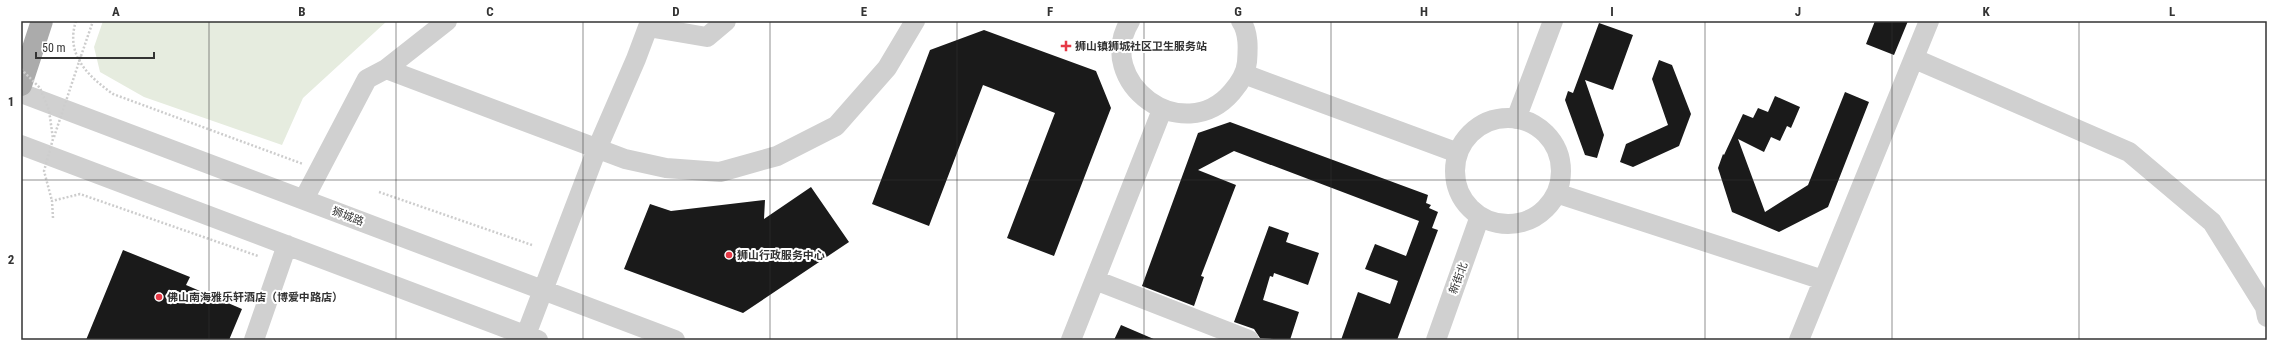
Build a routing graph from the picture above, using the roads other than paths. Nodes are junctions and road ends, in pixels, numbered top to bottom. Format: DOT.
graph roads {
  1 [pos="42,21"];
  2 [pos="447,21"];
  3 [pos="726,21"];
  4 [pos="915,21"];
  5 [pos="1130,21"];
  6 [pos="1241,21"];
  7 [pos="1553,21"];
  8 [pos="1930,21"];
  9 [pos="642,24"];
  10 [pos="1915,59"];
  11 [pos="386,69"];
  12 [pos="1244,74"];
  13 [pos="21,85"];
  14 [pos="21,93"];
  15 [pos="1162,110"];
  16 [pos="1516,118"];
  17 [pos="21,145"];
  18 [pos="597,149"];
  19 [pos="1458,153"];
  20 [pos="1556,193"];
  21 [pos="304,199"];
  22 [pos="1480,216"];
  23 [pos="287,245"];
  24 [pos="1095,280"];
  25 [pos="1823,280"];
  26 [pos="542,289"];
  27 [pos="2267,317"];
  28 [pos="530,338"];
  29 [pos="254,340"];
  30 [pos="675,340"];
  31 [pos="1071,340"];
  32 [pos="1249,340"];
  33 [pos="1436,340"];
  34 [pos="1799,340"];
  1 -- 13 [label="main road"];
  2 -- 11 [label="street"];
  3 -- 9 [label="street"];
  4 -- 18 [label="street"];
  5 -- 15 [label="street"];
  6 -- 12 [label="street"];
  7 -- 16 [label="street"];
  8 -- 10 [label="street"];
  9 -- 18 [label="street"];
  10 -- 25 [label="street"];
  10 -- 27 [label="street"];
  11 -- 18 [label="street"];
  11 -- 21 [label="street"];
  12 -- 15 [label="street"];
  12 -- 19 [label="street"];
  14 -- 21 [label="street, 狮城路"];
  15 -- 24 [label="street"];
  16 -- 19 [label="street"];
  16 -- 20 [label="street"];
  17 -- 23 [label="street"];
  18 -- 26 [label="street"];
  19 -- 22 [label="street"];
  20 -- 22 [label="street"];
  20 -- 25 [label="street"];
  21 -- 26 [label="street, 狮城路"];
  22 -- 33 [label="street, 新街北"];
  23 -- 28 [label="street"];
  23 -- 29 [label="street"];
  24 -- 31 [label="street"];
  24 -- 32 [label="street"];
  25 -- 34 [label="street"];
  26 -- 28 [label="street"];
  26 -- 30 [label="street, 狮城路"];
}
